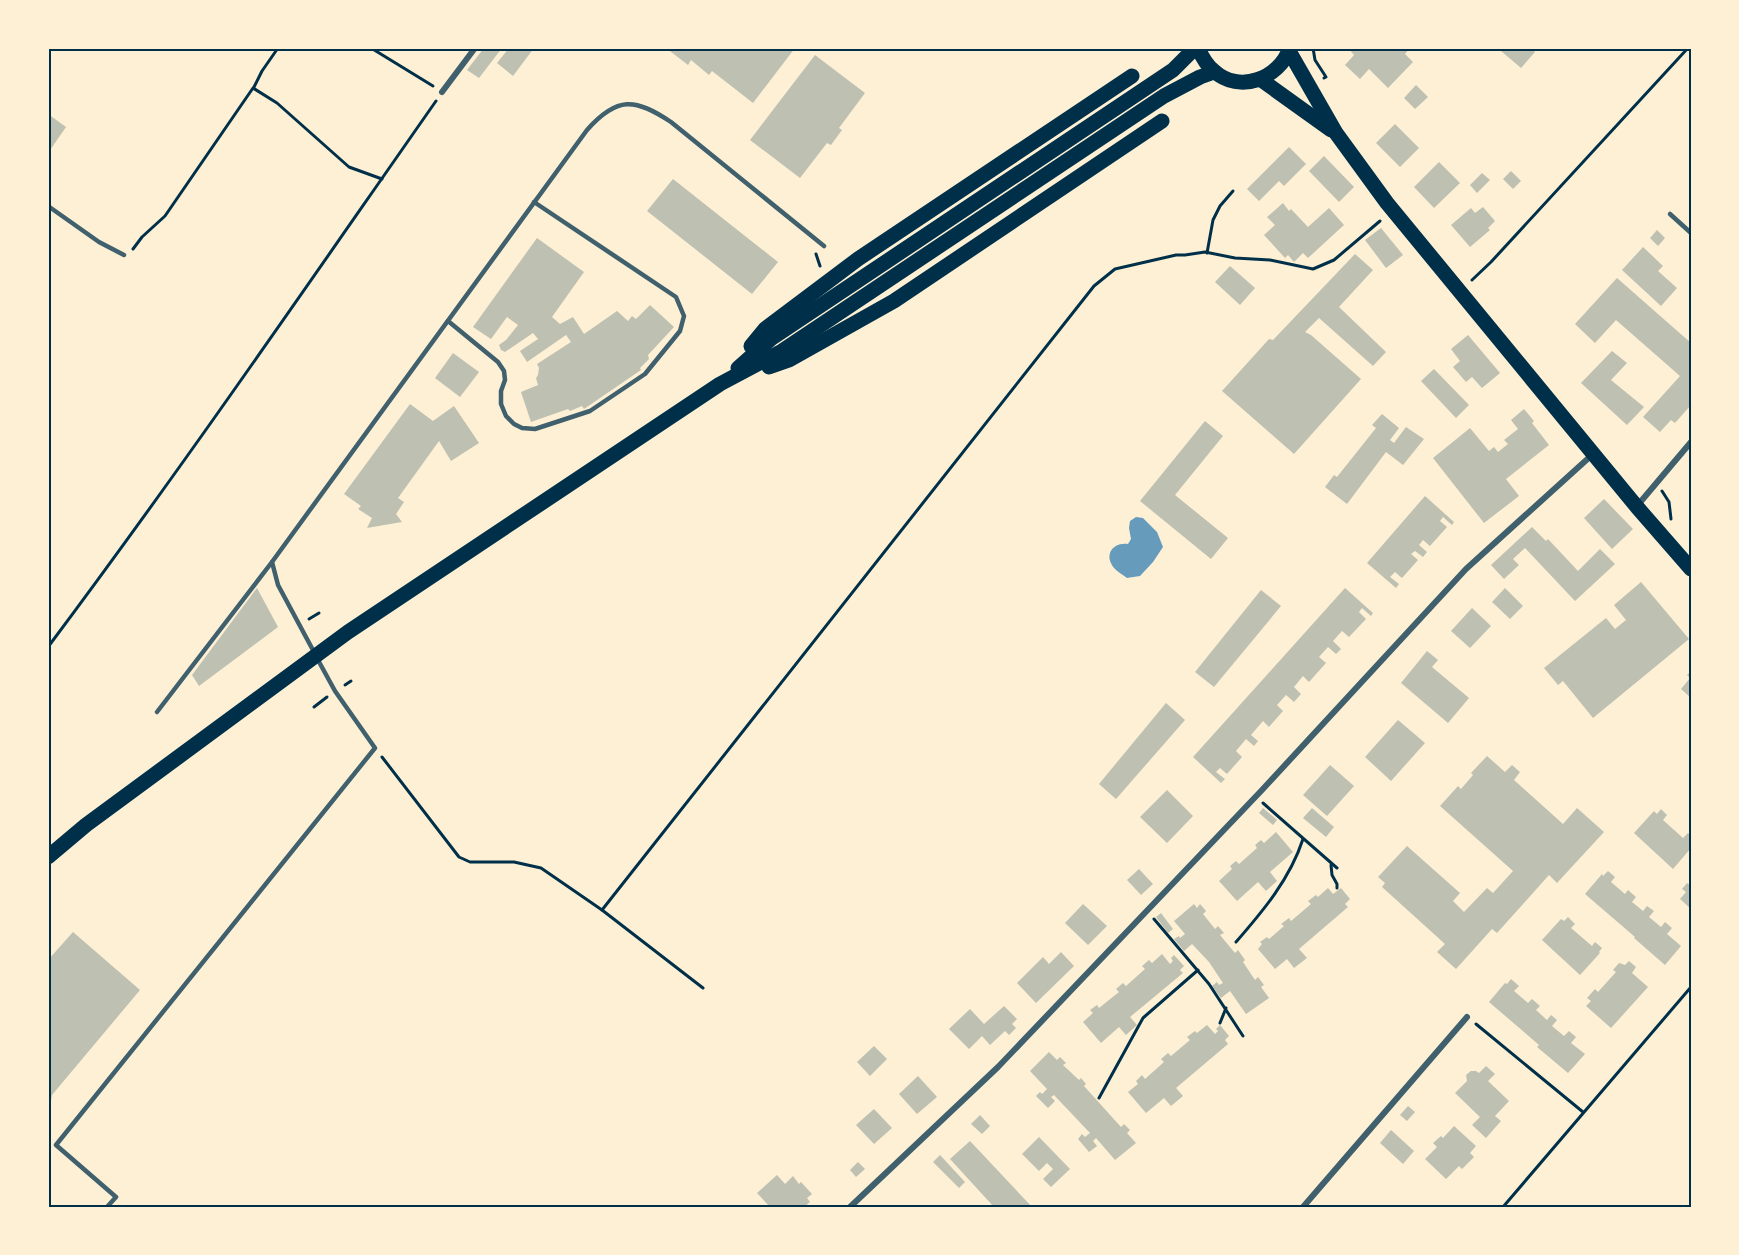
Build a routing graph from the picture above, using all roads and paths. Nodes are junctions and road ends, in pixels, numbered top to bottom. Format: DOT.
graph roads {
  1 [pos="278,48"];
  2 [pos="371,48"];
  3 [pos="476,48"];
  4 [pos="1197,48"];
  5 [pos="1313,48"];
  6 [pos="1688,48"];
  7 [pos="1289,50"];
  8 [pos="1214,72"];
  9 [pos="1132,76"];
  10 [pos="1260,79"];
  11 [pos="1321,80"];
  12 [pos="254,88"];
  13 [pos="442,92"];
  14 [pos="1162,121"];
  15 [pos="1336,133"];
  16 [pos="382,179"];
  17 [pos="1233,191"];
  18 [pos="534,202"];
  19 [pos="48,206"];
  20 [pos="1393,210"];
  21 [pos="1670,214"];
  22 [pos="1691,233"];
  23 [pos="824,246"];
  24 [pos="1207,253"];
  25 [pos="124,255"];
  26 [pos="1460,291"];
  27 [pos="448,321"];
  28 [pos="720,384"];
  29 [pos="1691,442"];
  30 [pos="1594,453"];
  31 [pos="1657,482"];
  32 [pos="1637,507"];
  33 [pos="1663,537"];
  34 [pos="272,562"];
  35 [pos="1691,569"];
  36 [pos="48,647"];
  37 [pos="316,657"];
  38 [pos="157,712"];
  39 [pos="375,748"];
  40 [pos="1255,796"];
  41 [pos="1304,839"];
  42 [pos="48,857"];
  43 [pos="1331,863"];
  44 [pos="1337,868"];
  45 [pos="1337,888"];
  46 [pos="603,910"];
  47 [pos="1146,911"];
  48 [pos="1236,942"];
  49 [pos="1198,970"];
  50 [pos="1691,987"];
  51 [pos="703,988"];
  52 [pos="1226,1008"];
  53 [pos="1467,1017"];
  54 [pos="1220,1023"];
  55 [pos="1243,1036"];
  56 [pos="1100,1098"];
  57 [pos="1583,1112"];
  58 [pos="107,1207"];
  59 [pos="850,1207"];
  60 [pos="1303,1207"];
  61 [pos="1503,1207"];
  1 -- 12 [label="path"];
  2 -- 13 [label="path"];
  3 -- 13 [label="street"];
  4 -- 8 [label="main road"];
  4 -- 28 [label="main road"];
  5 -- 11 [label="path"];
  6 -- 26 [label="path"];
  7 -- 10 [label="main road"];
  7 -- 15 [label="main road"];
  8 -- 10 [label="main road"];
  8 -- 28 [label="main road"];
  9 -- 28 [label="main road"];
  10 -- 15 [label="main road"];
  12 -- 16 [label="path"];
  12 -- 25 [label="path"];
  13 -- 16 [label="path"];
  14 -- 28 [label="main road"];
  15 -- 20 [label="main road"];
  16 -- 36 [label="path"];
  17 -- 24 [label="path"];
  18 -- 23 [label="lane"];
  18 -- 27 [label="lane"];
  18 -- 27 [label="lane"];
  19 -- 25 [label="lane"];
  20 -- 24 [label="path"];
  20 -- 26 [label="main road"];
  21 -- 22 [label="lane"];
  24 -- 46 [label="path"];
  26 -- 30 [label="main road"];
  27 -- 34 [label="lane"];
  28 -- 37 [label="main road"];
  29 -- 31 [label="street"];
  30 -- 32 [label="main road"];
  30 -- 40 [label="street"];
  31 -- 32 [label="street"];
  31 -- 33 [label="path"];
  32 -- 33 [label="main road"];
  33 -- 35 [label="main road"];
  34 -- 37 [label="lane"];
  34 -- 38 [label="lane"];
  37 -- 39 [label="lane"];
  37 -- 42 [label="main road"];
  39 -- 46 [label="path"];
  39 -- 58 [label="lane"];
  40 -- 41 [label="path"];
  40 -- 47 [label="street"];
  41 -- 43 [label="path"];
  41 -- 48 [label="path"];
  43 -- 44 [label="path"];
  43 -- 45 [label="path"];
  46 -- 51 [label="path"];
  47 -- 49 [label="path"];
  47 -- 59 [label="street"];
  49 -- 52 [label="path"];
  49 -- 56 [label="path"];
  50 -- 57 [label="path"];
  52 -- 54 [label="path"];
  52 -- 55 [label="path"];
  53 -- 57 [label="path"];
  53 -- 60 [label="street"];
  57 -- 61 [label="path"];
}
